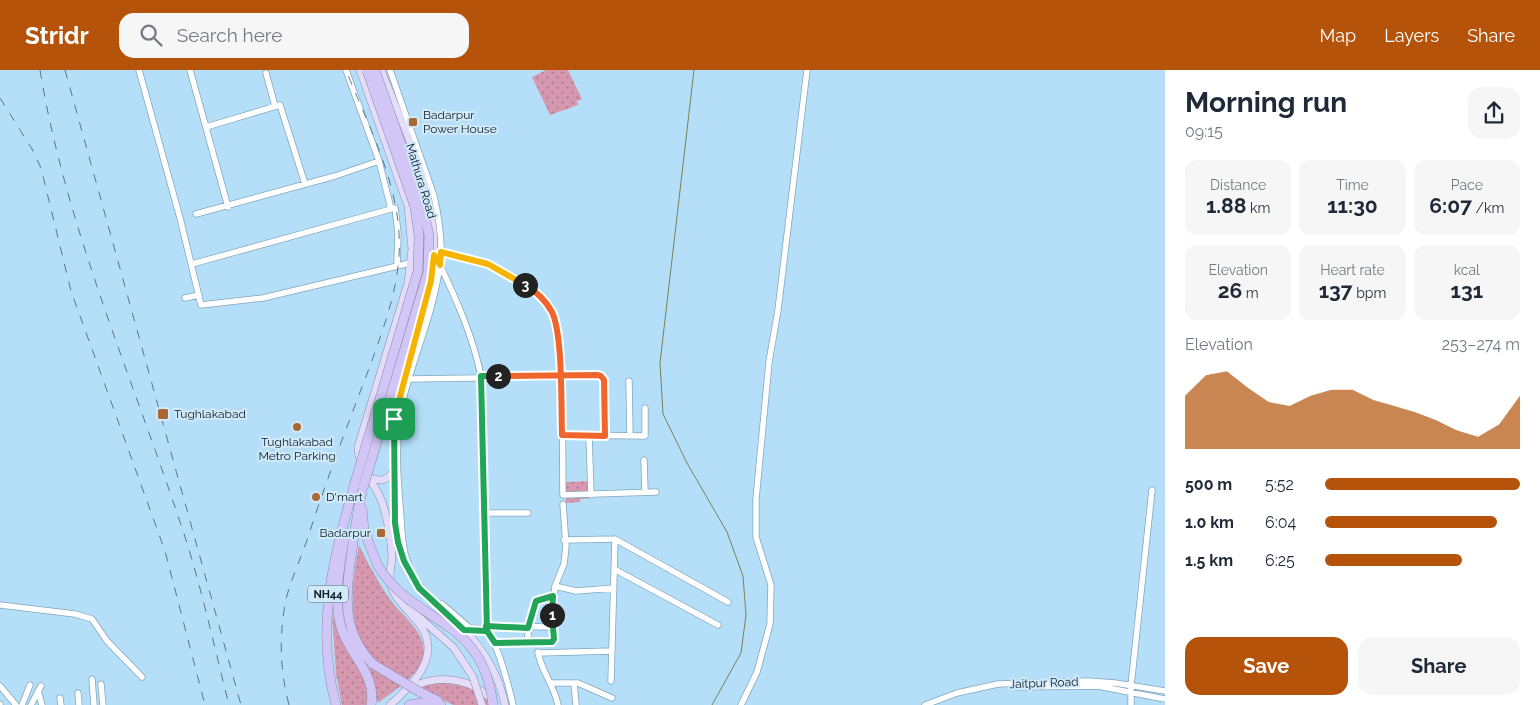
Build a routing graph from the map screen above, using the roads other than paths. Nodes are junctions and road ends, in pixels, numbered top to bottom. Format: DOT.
graph roads {
  1 [pos="139,70"];
  2 [pos="190,70"];
  3 [pos="346,70"];
  4 [pos="360,70"];
  5 [pos="367,70"];
  6 [pos="375,70"];
  7 [pos="382,70"];
  8 [pos="390,70"];
  9 [pos="807,70"];
  10 [pos="266,73"];
  11 [pos="275,106"];
  12 [pos="401,112"];
  13 [pos="377,118"];
  14 [pos="364,121"];
  15 [pos="206,127"];
  16 [pos="379,161"];
  17 [pos="305,184"];
  18 [pos="228,207"];
  19 [pos="392,208"];
  20 [pos="196,214"];
  21 [pos="438,253"];
  22 [pos="410,263"];
  23 [pos="192,264"];
  24 [pos="397,265"];
  25 [pos="440,265"];
  26 [pos="199,295"];
  27 [pos="186,298"];
  28 [pos="481,376"];
  29 [pos="560,376"];
  30 [pos="409,379"];
  31 [pos="629,381"];
  32 [pos="645,408"];
  33 [pos="368,412"];
  34 [pos="394,419"];
  35 [pos="562,435"];
  36 [pos="589,436"];
  37 [pos="605,436"];
  38 [pos="630,436"];
  39 [pos="644,460"];
  40 [pos="395,466"];
  41 [pos="365,473"];
  42 [pos="1152,490"];
  43 [pos="362,492"];
  44 [pos="645,492"];
  45 [pos="656,492"];
  46 [pos="591,495"];
  47 [pos="351,497"];
  48 [pos="563,504"];
  49 [pos="484,513"];
  50 [pos="528,513"];
  51 [pos="615,539"];
  52 [pos="564,540"];
  53 [pos="614,569"];
  54 [pos="554,586"];
  55 [pos="614,588"];
  56 [pos="553,596"];
  57 [pos="401,602"];
  58 [pos="728,602"];
  59 [pos="0,605"];
  60 [pos="718,625"];
  61 [pos="552,627"];
  62 [pos="528,628"];
  63 [pos="467,629"];
  64 [pos="487,629"];
  65 [pos="495,643"];
  66 [pos="528,643"];
  67 [pos="537,643"];
  68 [pos="612,652"];
  69 [pos="538,653"];
  70 [pos="142,677"];
  71 [pos="92,679"];
  72 [pos="611,681"];
  73 [pos="551,683"];
  74 [pos="574,683"];
  75 [pos="101,684"];
  76 [pos="30,685"];
  77 [pos="0,686"];
  78 [pos="1131,689"];
  79 [pos="1165,691"];
  80 [pos="405,692"];
  81 [pos="78,693"];
  82 [pos="612,698"];
  83 [pos="1165,698"];
  84 [pos="16,705"];
  85 [pos="22,705"];
  86 [pos="31,705"];
  87 [pos="42,705"];
  88 [pos="79,705"];
  89 [pos="94,705"];
  90 [pos="103,705"];
  91 [pos="336,705"];
  92 [pos="371,705"];
  93 [pos="390,705"];
  94 [pos="409,705"];
  95 [pos="441,705"];
  96 [pos="446,705"];
  97 [pos="482,705"];
  98 [pos="493,705"];
  99 [pos="496,705"];
  100 [pos="505,705"];
  101 [pos="513,705"];
  102 [pos="558,705"];
  103 [pos="576,705"];
  104 [pos="741,705"];
  105 [pos="925,705"];
  106 [pos="936,705"];
  107 [pos="1131,705"];
  1 -- 23 [label="street"];
  2 -- 15 [label="street"];
  3 -- 14 [label="street"];
  4 -- 13 [label="main road, Mathura Road"];
  5 -- 47 [label="highway, Mathura Road / NH44, bridge"];
  6 -- 43 [label="highway, Mathura Road, bridge"];
  7 -- 12 [label="main road, Mathura Road"];
  8 -- 12 [label="street"];
  9 -- 104 [label="street"];
  10 -- 11 [label="street"];
  11 -- 15 [label="street"];
  11 -- 17 [label="street"];
  12 -- 13 [label="main road"];
  12 -- 21 [label="main road, Mathura Road"];
  13 -- 14 [label="street"];
  13 -- 22 [label="main road, Mathura Road"];
  14 -- 16 [label="street"];
  15 -- 18 [label="street"];
  16 -- 17 [label="street"];
  16 -- 19 [label="street"];
  17 -- 18 [label="street"];
  18 -- 20 [label="street"];
  19 -- 23 [label="street"];
  19 -- 24 [label="street"];
  21 -- 25 [label="street"];
  21 -- 29 [label="street"];
  21 -- 34 [label="main road, Mathura Road"];
  22 -- 24 [label="street"];
  22 -- 33 [label="main road, Mathura Road"];
  23 -- 26 [label="street"];
  24 -- 26 [label="street"];
  25 -- 28 [label="street"];
  25 -- 30 [label="street"];
  26 -- 27 [label="street"];
  28 -- 29 [label="street"];
  28 -- 30 [label="street"];
  28 -- 49 [label="street"];
  29 -- 35 [label="street"];
  29 -- 37 [label="street"];
  30 -- 63 [label="street"];
  31 -- 38 [label="street"];
  32 -- 38 [label="street"];
  33 -- 34 [label="main road"];
  33 -- 41 [label="main road, Mathura Road"];
  34 -- 40 [label="main road, Mathura Road"];
  35 -- 36 [label="street"];
  35 -- 46 [label="street"];
  36 -- 37 [label="street"];
  36 -- 46 [label="street"];
  37 -- 38 [label="street"];
  39 -- 44 [label="street"];
  40 -- 41 [label="main road"];
  40 -- 63 [label="main road, Mathura Road"];
  41 -- 57 [label="main road, Mathura Road"];
  42 -- 78 [label="street"];
  43 -- 96 [label="highway, bridge"];
  43 -- 98 [label="highway, Mathura Road, bridge"];
  44 -- 45 [label="street"];
  44 -- 46 [label="street"];
  47 -- 91 [label="highway, Mathura Road / NH44"];
  47 -- 92 [label="highway"];
  48 -- 52 [label="street"];
  49 -- 50 [label="street"];
  49 -- 64 [label="street"];
  51 -- 52 [label="street"];
  51 -- 53 [label="street"];
  51 -- 58 [label="street"];
  52 -- 54 [label="street"];
  53 -- 55 [label="street"];
  53 -- 60 [label="street"];
  54 -- 55 [label="street"];
  54 -- 56 [label="street"];
  55 -- 68 [label="street"];
  56 -- 61 [label="street"];
  56 -- 62 [label="street"];
  57 -- 80 [label="main road"];
  57 -- 97 [label="main road, bridge"];
  59 -- 70 [label="street"];
  61 -- 62 [label="street"];
  61 -- 67 [label="street"];
  62 -- 64 [label="street"];
  62 -- 66 [label="street"];
  63 -- 64 [label="street"];
  63 -- 100 [label="main road, Mathura Road"];
  64 -- 65 [label="street"];
  65 -- 66 [label="street"];
  65 -- 101 [label="street"];
  66 -- 67 [label="street"];
  67 -- 69 [label="street"];
  68 -- 69 [label="street"];
  68 -- 72 [label="street"];
  69 -- 73 [label="street"];
  71 -- 89 [label="street"];
  73 -- 74 [label="street"];
  73 -- 102 [label="street"];
  74 -- 82 [label="street"];
  74 -- 103 [label="street"];
  75 -- 90 [label="street"];
  76 -- 85 [label="street"];
  77 -- 84 [label="street"];
  78 -- 79 [label="street, Jaitpur Road"];
  78 -- 83 [label="street, Jaitpur Road"];
  78 -- 105 [label="street, Jaitpur Road"];
  78 -- 106 [label="street, Jaitpur Road"];
  78 -- 107 [label="street"];
  80 -- 93 [label="main road"];
  80 -- 99 [label="main road"];
  81 -- 88 [label="street"];
  86 -- 87 [label="street"];
  94 -- 95 [label="highway"];
}
